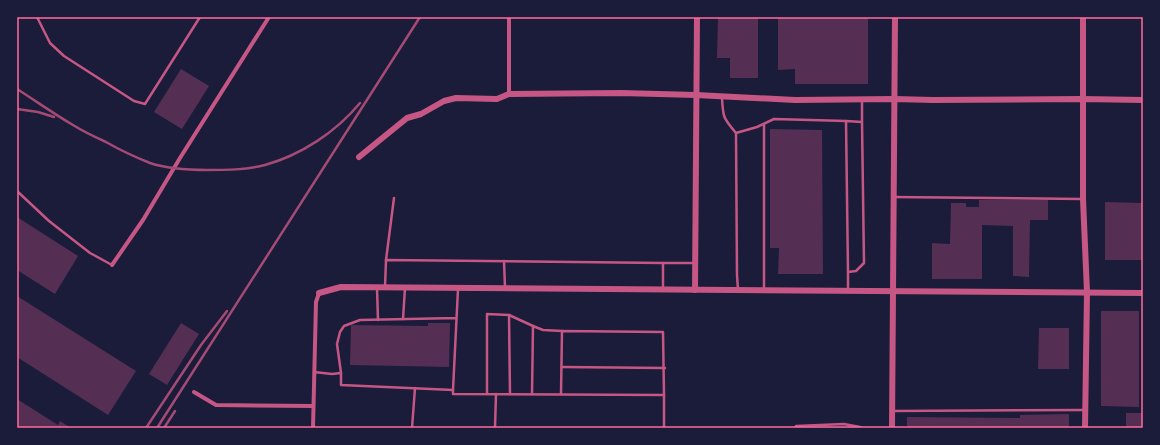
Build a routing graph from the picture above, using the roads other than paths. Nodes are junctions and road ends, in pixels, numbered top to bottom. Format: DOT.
graph roads {
  1 [pos="37,17"];
  2 [pos="200,17"];
  3 [pos="269,17"];
  4 [pos="509,17"];
  5 [pos="697,17"];
  6 [pos="895,17"];
  7 [pos="1084,17"];
  8 [pos="509,94"];
  9 [pos="696,95"];
  10 [pos="722,96"];
  11 [pos="894,99"];
  12 [pos="1082,99"];
  13 [pos="862,100"];
  14 [pos="1143,100"];
  15 [pos="846,122"];
  16 [pos="862,122"];
  17 [pos="764,124"];
  18 [pos="736,133"];
  19 [pos="359,157"];
  20 [pos="17,191"];
  21 [pos="893,197"];
  22 [pos="394,198"];
  23 [pos="1083,199"];
  24 [pos="386,260"];
  25 [pos="504,262"];
  26 [pos="663,263"];
  27 [pos="696,263"];
  28 [pos="112,265"];
  29 [pos="848,272"];
  30 [pos="377,288"];
  31 [pos="386,288"];
  32 [pos="405,288"];
  33 [pos="458,288"];
  34 [pos="505,288"];
  35 [pos="663,290"];
  36 [pos="695,290"];
  37 [pos="738,290"];
  38 [pos="764,290"];
  39 [pos="848,291"];
  40 [pos="893,291"];
  41 [pos="1087,292"];
  42 [pos="319,293"];
  43 [pos="1143,293"];
  44 [pos="509,315"];
  45 [pos="456,318"];
  46 [pos="403,319"];
  47 [pos="378,320"];
  48 [pos="533,326"];
  49 [pos="562,331"];
  50 [pos="562,367"];
  51 [pos="665,368"];
  52 [pos="314,372"];
  53 [pos="341,373"];
  54 [pos="415,388"];
  55 [pos="454,390"];
  56 [pos="194,392"];
  57 [pos="487,394"];
  58 [pos="496,394"];
  59 [pos="510,394"];
  60 [pos="532,394"];
  61 [pos="561,394"];
  62 [pos="664,395"];
  63 [pos="313,406"];
  64 [pos="1085,410"];
  65 [pos="892,411"];
  66 [pos="313,428"];
  67 [pos="412,428"];
  68 [pos="495,428"];
  69 [pos="664,428"];
  70 [pos="796,428"];
  71 [pos="862,428"];
  72 [pos="892,428"];
  73 [pos="1085,428"];
  1 -- 2 [label="lane"];
  3 -- 28 [label="street"];
  4 -- 8 [label="street"];
  5 -- 9 [label="street"];
  6 -- 11 [label="street"];
  7 -- 12 [label="street"];
  8 -- 9 [label="street"];
  8 -- 19 [label="street"];
  9 -- 10 [label="street"];
  9 -- 27 [label="street"];
  10 -- 13 [label="street"];
  10 -- 18 [label="lane"];
  11 -- 12 [label="street"];
  11 -- 13 [label="street"];
  11 -- 21 [label="street"];
  12 -- 14 [label="street"];
  12 -- 23 [label="street"];
  13 -- 16 [label="lane"];
  15 -- 16 [label="lane"];
  15 -- 17 [label="lane"];
  15 -- 29 [label="lane"];
  16 -- 29 [label="lane"];
  17 -- 18 [label="lane"];
  17 -- 38 [label="lane"];
  18 -- 37 [label="lane"];
  20 -- 28 [label="lane"];
  21 -- 23 [label="lane"];
  21 -- 40 [label="street"];
  22 -- 24 [label="lane"];
  23 -- 41 [label="street"];
  24 -- 25 [label="lane"];
  24 -- 31 [label="lane"];
  25 -- 26 [label="lane"];
  25 -- 34 [label="lane"];
  26 -- 27 [label="lane"];
  26 -- 35 [label="lane"];
  27 -- 36 [label="street"];
  29 -- 39 [label="lane"];
  30 -- 31 [label="street"];
  30 -- 42 [label="street"];
  30 -- 47 [label="lane"];
  31 -- 32 [label="street"];
  32 -- 33 [label="street"];
  32 -- 46 [label="lane"];
  33 -- 34 [label="street"];
  33 -- 45 [label="lane"];
  34 -- 35 [label="street"];
  35 -- 36 [label="street"];
  36 -- 37 [label="street"];
  37 -- 38 [label="street"];
  38 -- 39 [label="street"];
  39 -- 40 [label="street"];
  40 -- 41 [label="street"];
  40 -- 65 [label="street"];
  41 -- 43 [label="street"];
  41 -- 64 [label="street"];
  42 -- 52 [label="street"];
  44 -- 48 [label="lane"];
  44 -- 57 [label="lane"];
  44 -- 59 [label="lane"];
  45 -- 46 [label="lane"];
  45 -- 55 [label="lane"];
  46 -- 47 [label="lane"];
  47 -- 53 [label="lane"];
  48 -- 49 [label="lane"];
  48 -- 60 [label="lane"];
  49 -- 50 [label="lane"];
  49 -- 51 [label="lane"];
  50 -- 51 [label="lane"];
  50 -- 61 [label="lane"];
  51 -- 62 [label="lane"];
  52 -- 53 [label="lane"];
  52 -- 63 [label="street"];
  53 -- 54 [label="lane"];
  54 -- 55 [label="lane"];
  54 -- 67 [label="lane"];
  55 -- 57 [label="lane"];
  56 -- 63 [label="street"];
  57 -- 58 [label="lane"];
  58 -- 59 [label="lane"];
  58 -- 68 [label="lane"];
  59 -- 60 [label="lane"];
  60 -- 61 [label="lane"];
  61 -- 62 [label="lane"];
  62 -- 69 [label="lane"];
  63 -- 66 [label="street"];
  64 -- 65 [label="lane"];
  64 -- 73 [label="street"];
  65 -- 72 [label="street"];
  70 -- 71 [label="lane"];
}
